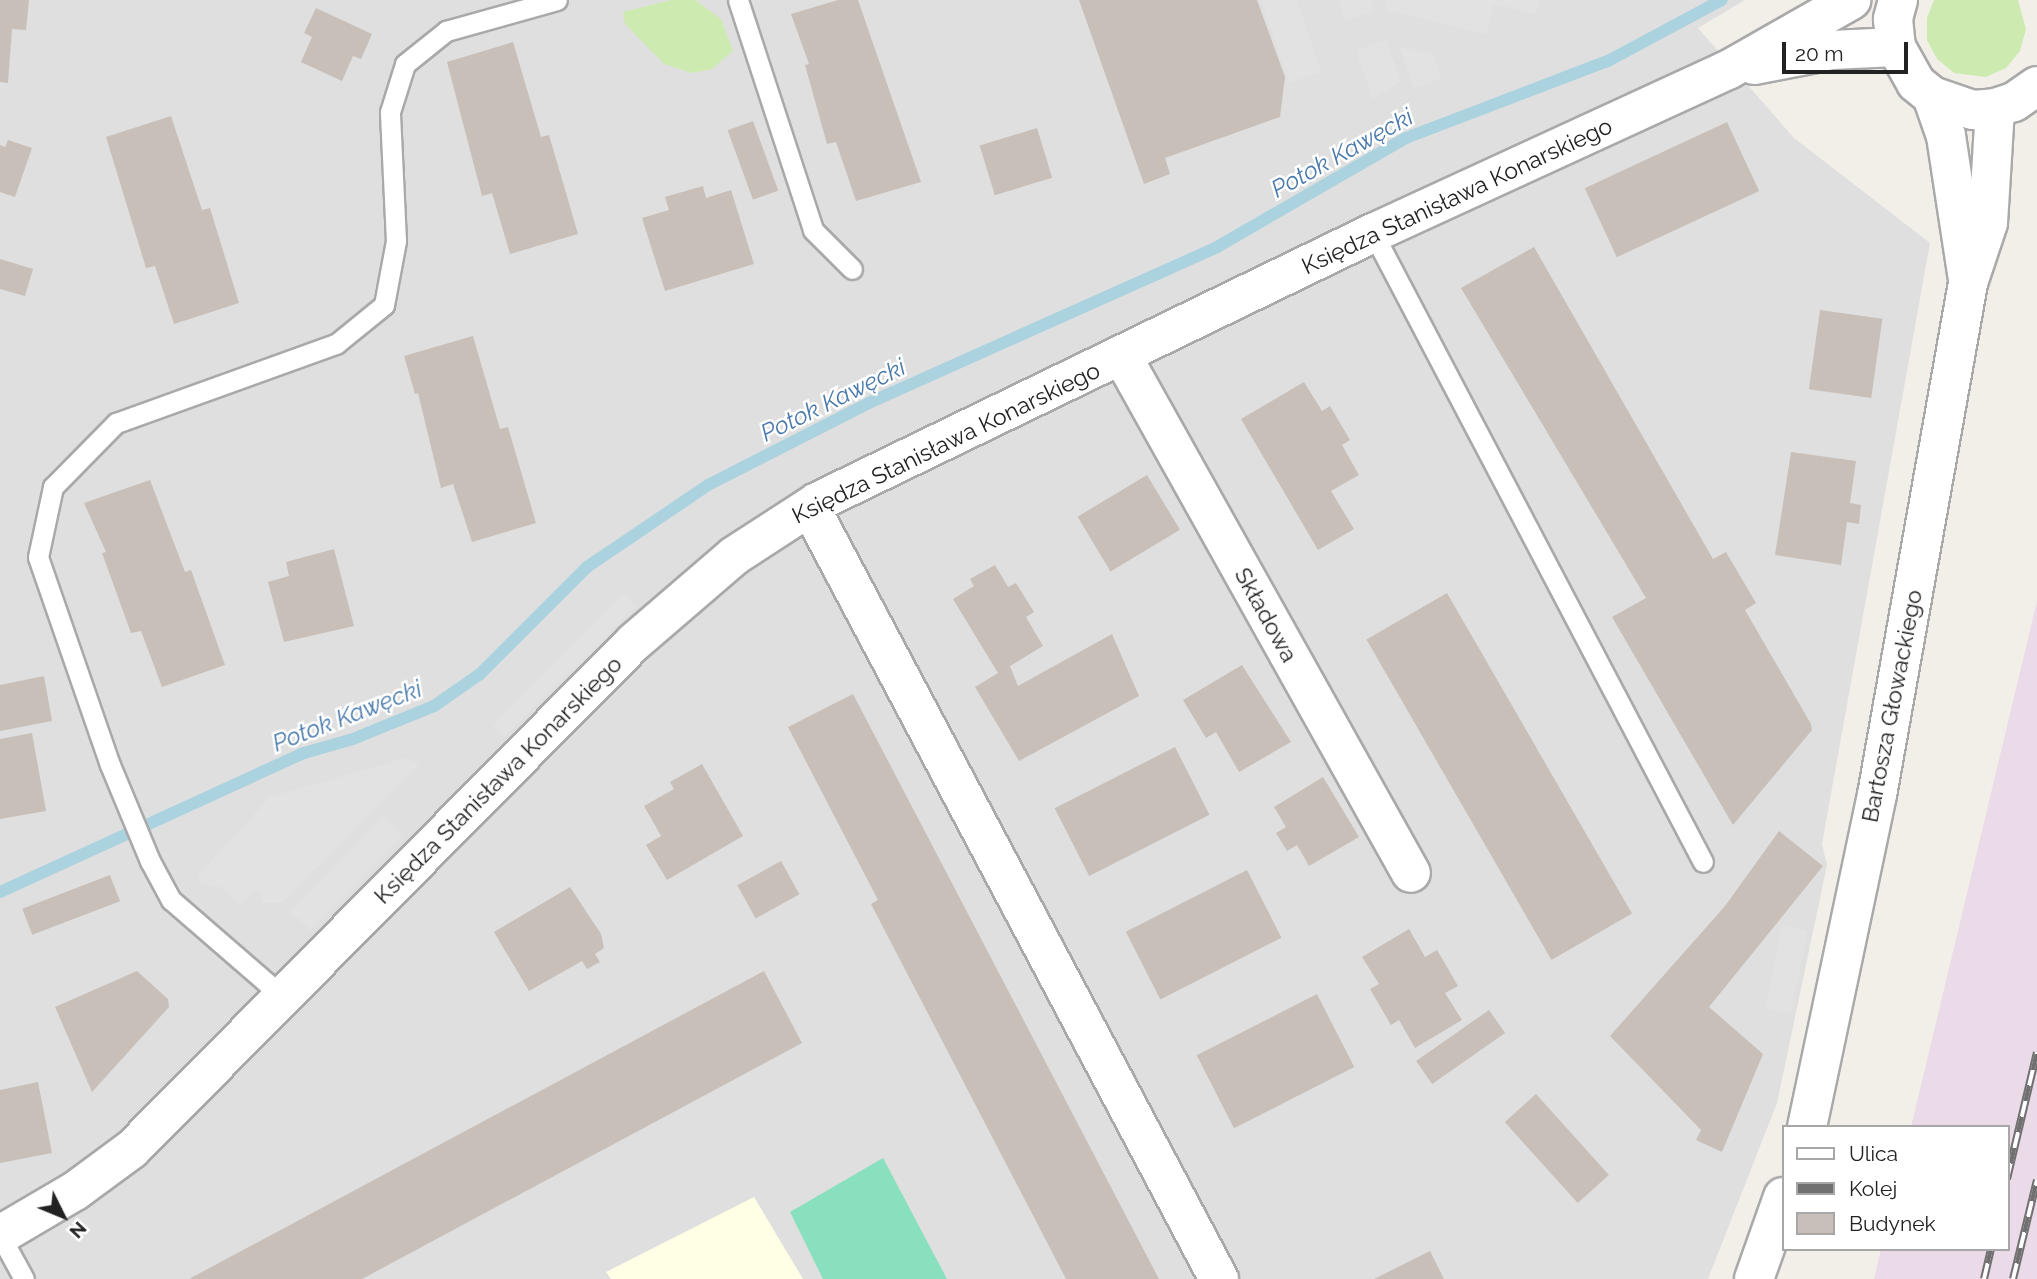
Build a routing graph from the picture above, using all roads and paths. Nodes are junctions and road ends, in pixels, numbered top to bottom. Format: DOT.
graph roads {
  1 [pos="558,0"];
  2 [pos="738,0"];
  3 [pos="1851,0"];
  4 [pos="1898,0"];
  5 [pos="1896,47"];
  6 [pos="1728,70"];
  7 [pos="2035,90"];
  8 [pos="1932,96"];
  9 [pos="1995,108"];
  10 [pos="1373,233"];
  11 [pos="852,269"];
  12 [pos="1968,283"];
  13 [pos="1122,356"];
  14 [pos="810,507"];
  15 [pos="1703,862"];
  16 [pos="1411,873"];
  17 [pos="282,996"];
  18 [pos="1807,1125"];
  19 [pos="1782,1200"];
  20 [pos="0,1235"];
  21 [pos="24,1279"];
  22 [pos="1219,1279"];
  23 [pos="1754,1279"];
  1 -- 17 [label="lane"];
  2 -- 11 [label="lane"];
  3 -- 6 [label="street, Księdza Stanisława Konarskiego"];
  4 -- 5 [label="street"];
  5 -- 6 [label="street, Księdza Stanisława Konarskiego"];
  5 -- 8 [label="street"];
  6 -- 10 [label="street, Księdza Stanisława Konarskiego"];
  7 -- 9 [label="street"];
  8 -- 9 [label="street"];
  8 -- 12 [label="street, Bartosza Głowackiego"];
  9 -- 12 [label="street, Bartosza Głowackiego"];
  10 -- 13 [label="street, Księdza Stanisława Konarskiego"];
  10 -- 15 [label="lane"];
  12 -- 18 [label="street, Bartosza Głowackiego"];
  13 -- 14 [label="street, Księdza Stanisława Konarskiego"];
  13 -- 16 [label="street, Składowa"];
  14 -- 17 [label="street, Księdza Stanisława Konarskiego"];
  14 -- 22 [label="street"];
  17 -- 20 [label="street, Księdza Stanisława Konarskiego"];
  19 -- 23 [label="street"];
  20 -- 21 [label="lane"];
}
